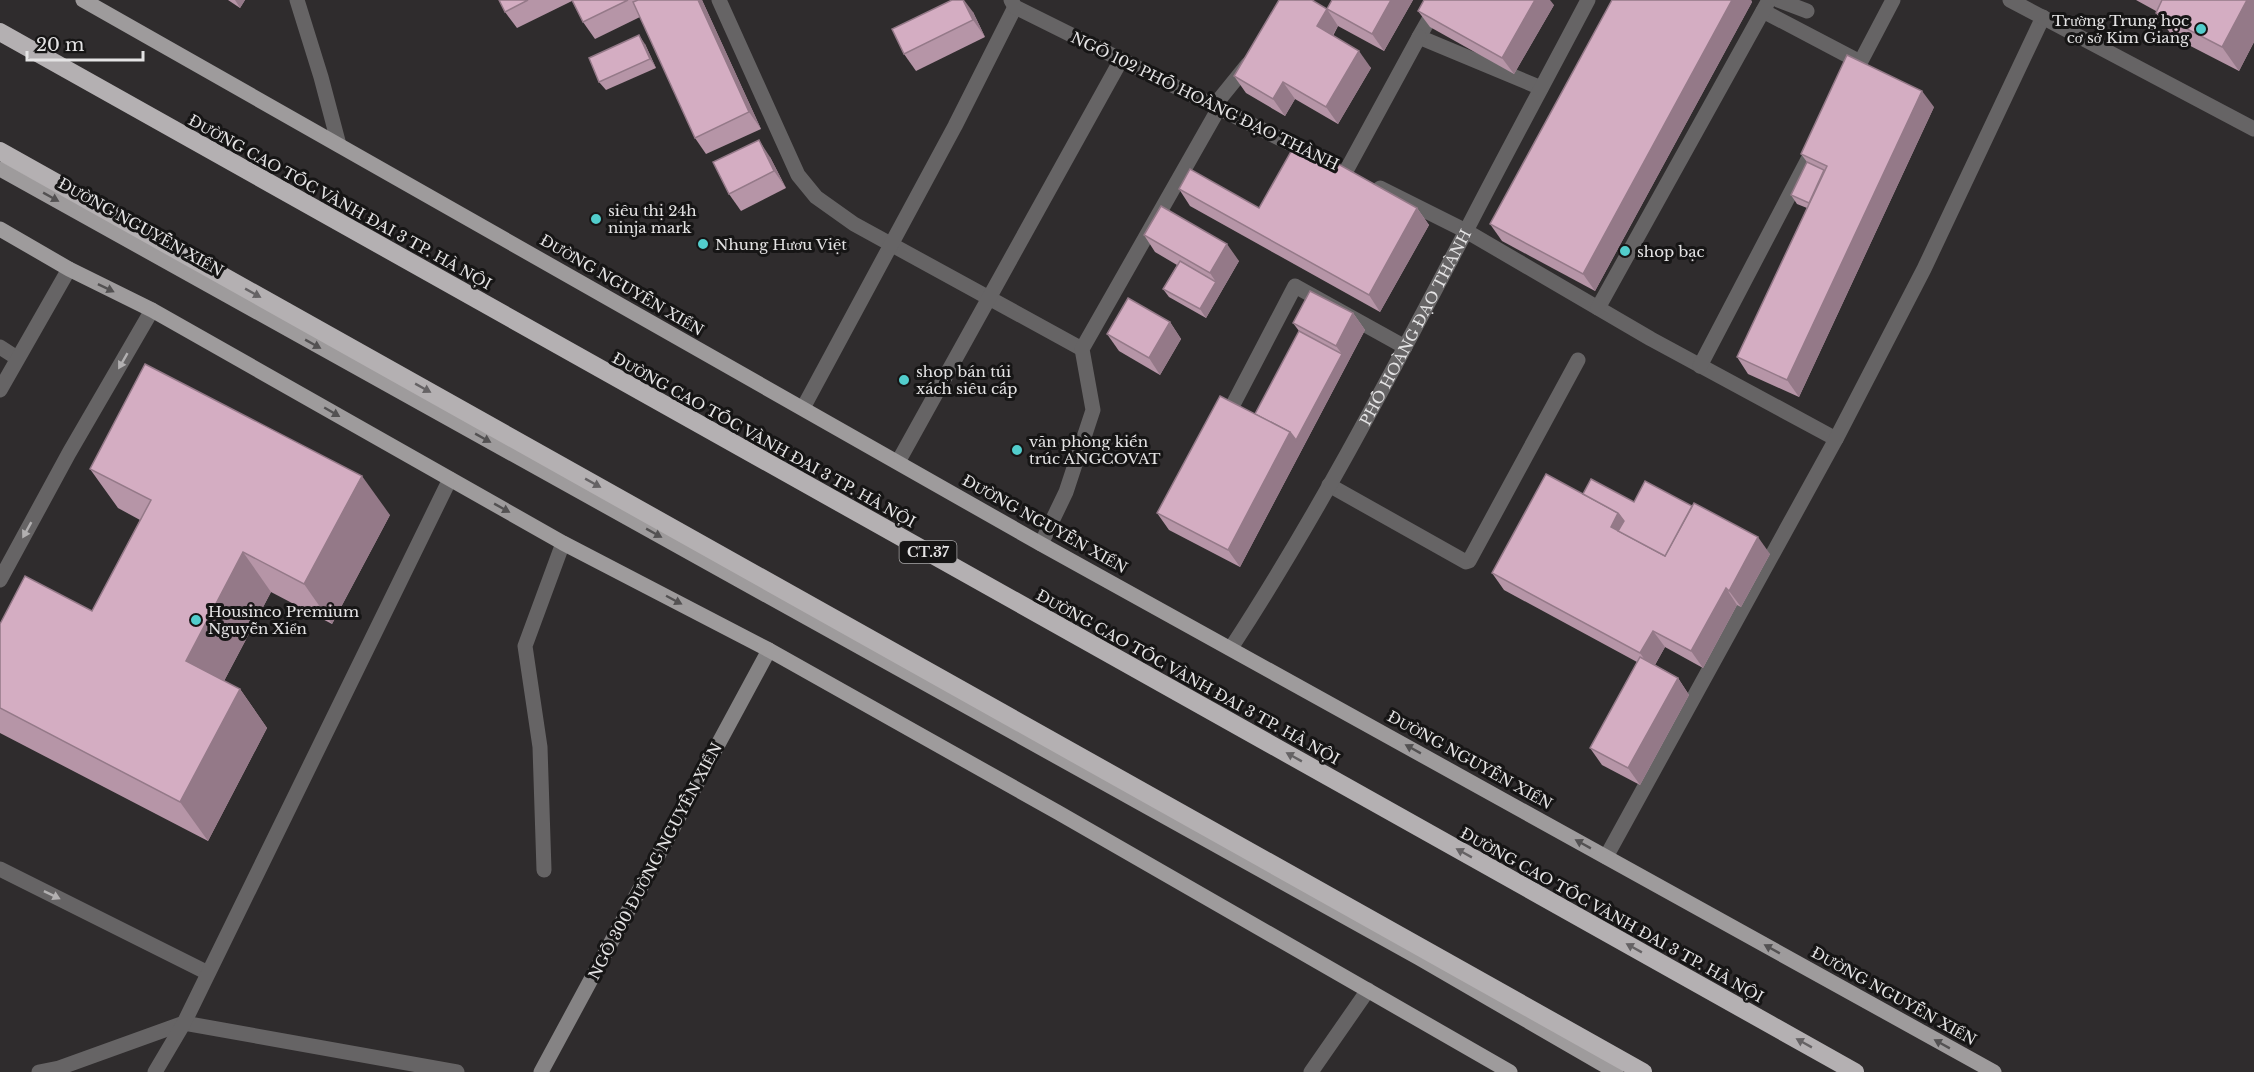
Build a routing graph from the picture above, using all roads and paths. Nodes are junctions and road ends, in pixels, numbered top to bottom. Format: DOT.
graph roads {
  1 [pos="83,0"];
  2 [pos="297,0"];
  3 [pos="719,0"];
  4 [pos="1440,0"];
  5 [pos="1588,0"];
  6 [pos="1778,0"];
  7 [pos="1893,0"];
  8 [pos="2010,0"];
  9 [pos="1013,3"];
  10 [pos="1766,5"];
  11 [pos="1807,11"];
  12 [pos="2043,17"];
  13 [pos="0,32"];
  14 [pos="1419,37"];
  15 [pos="1254,55"];
  16 [pos="1121,60"];
  17 [pos="1860,62"];
  18 [pos="1541,88"];
  19 [pos="1844,92"];
  20 [pos="1217,107"];
  21 [pos="2254,129"];
  22 [pos="1823,132"];
  23 [pos="339,145"];
  24 [pos="0,151"];
  25 [pos="0,169"];
  26 [pos="1346,171"];
  27 [pos="0,229"];
  28 [pos="1466,231"];
  29 [pos="892,244"];
  30 [pos="69,269"];
  31 [pos="989,298"];
  32 [pos="1598,308"];
  33 [pos="152,310"];
  34 [pos="0,347"];
  35 [pos="1406,347"];
  36 [pos="1082,349"];
  37 [pos="17,358"];
  38 [pos="1578,360"];
  39 [pos="1700,366"];
  40 [pos="0,390"];
  41 [pos="803,408"];
  42 [pos="1218,435"];
  43 [pos="1836,439"];
  44 [pos="898,462"];
  45 [pos="450,479"];
  46 [pos="1329,485"];
  47 [pos="563,543"];
  48 [pos="1041,544"];
  49 [pos="0,580"];
  50 [pos="1231,648"];
  51 [pos="769,650"];
  52 [pos="1606,857"];
  53 [pos="0,869"];
  54 [pos="544,870"];
  55 [pos="208,973"];
  56 [pos="1368,990"];
  57 [pos="184,1023"];
  58 [pos="39,1072"];
  59 [pos="155,1072"];
  60 [pos="457,1072"];
  61 [pos="541,1072"];
  62 [pos="1311,1072"];
  63 [pos="1510,1072"];
  64 [pos="1616,1072"];
  65 [pos="1643,1072"];
  66 [pos="1855,1072"];
  67 [pos="1994,1072"];
  1 -- 23 [label="main road, ĐƯỜNG NGUYỄN XIỂN"];
  2 -- 23 [label="street"];
  3 -- 29 [label="street"];
  4 -- 14 [label="street"];
  5 -- 18 [label="street, PHỐ HOÀNG ĐẠO THÀNH"];
  6 -- 11 [label="street"];
  7 -- 17 [label="street"];
  8 -- 12 [label="street"];
  9 -- 16 [label="street, NGÕ 102 PHỐ HOÀNG ĐẠO THÀNH"];
  9 -- 29 [label="street"];
  10 -- 17 [label="street"];
  10 -- 32 [label="street"];
  12 -- 21 [label="street"];
  12 -- 43 [label="street"];
  66 -- 13 [label="highway, ĐƯỜNG CAO TỐC VÀNH ĐAI 3 TP. HÀ NỘI / CT.37, one-way"];
  14 -- 18 [label="street"];
  14 -- 26 [label="street"];
  15 -- 20 [label="street"];
  16 -- 20 [label="street, NGÕ 102 PHỐ HOÀNG ĐẠO THÀNH"];
  16 -- 31 [label="street"];
  17 -- 19 [label="street"];
  18 -- 28 [label="street, PHỐ HOÀNG ĐẠO THÀNH"];
  20 -- 26 [label="street, NGÕ 102 PHỐ HOÀNG ĐẠO THÀNH"];
  20 -- 36 [label="street"];
  22 -- 39 [label="street"];
  23 -- 41 [label="main road, ĐƯỜNG NGUYỄN XIỂN"];
  24 -- 65 [label="highway, one-way"];
  25 -- 64 [label="main road, ĐƯỜNG NGUYỄN XIỂN, one-way"];
  26 -- 28 [label="street, NGÕ 102 PHỐ HOÀNG ĐẠO THÀNH"];
  27 -- 30 [label="main road"];
  28 -- 32 [label="street, NGÕ 102 PHỐ HOÀNG ĐẠO THÀNH"];
  28 -- 35 [label="street, PHỐ HOÀNG ĐẠO THÀNH"];
  29 -- 31 [label="street"];
  29 -- 41 [label="street"];
  30 -- 33 [label="main road, one-way"];
  30 -- 37 [label="street"];
  31 -- 36 [label="street"];
  31 -- 44 [label="street"];
  32 -- 39 [label="street, NGÕ 102 PHỐ HOÀNG ĐẠO THÀNH"];
  33 -- 45 [label="main road, one-way"];
  33 -- 49 [label="street, one-way"];
  34 -- 37 [label="street"];
  35 -- 42 [label="street"];
  35 -- 46 [label="street, PHỐ HOÀNG ĐẠO THÀNH"];
  36 -- 48 [label="street"];
  37 -- 40 [label="street"];
  38 -- 46 [label="street"];
  39 -- 43 [label="street, NGÕ 102 PHỐ HOÀNG ĐẠO THÀNH"];
  41 -- 44 [label="main road, ĐƯỜNG NGUYỄN XIỂN"];
  43 -- 52 [label="street"];
  44 -- 48 [label="main road, ĐƯỜNG NGUYỄN XIỂN"];
  45 -- 47 [label="main road, one-way"];
  45 -- 55 [label="street"];
  46 -- 50 [label="street, PHỐ HOÀNG ĐẠO THÀNH"];
  47 -- 51 [label="main road, one-way"];
  47 -- 54 [label="street"];
  48 -- 50 [label="main road, ĐƯỜNG NGUYỄN XIỂN"];
  52 -- 50 [label="main road, ĐƯỜNG NGUYỄN XIỂN, one-way"];
  51 -- 56 [label="main road"];
  51 -- 61 [label="street, NGÕ 300 ĐƯỜNG NGUYỄN XIỂN"];
  67 -- 52 [label="main road, ĐƯỜNG NGUYỄN XIỂN, one-way"];
  53 -- 55 [label="street, one-way"];
  55 -- 57 [label="street"];
  56 -- 62 [label="street"];
  56 -- 63 [label="main road"];
  57 -- 58 [label="street"];
  57 -- 59 [label="street"];
  57 -- 60 [label="street"];
}
